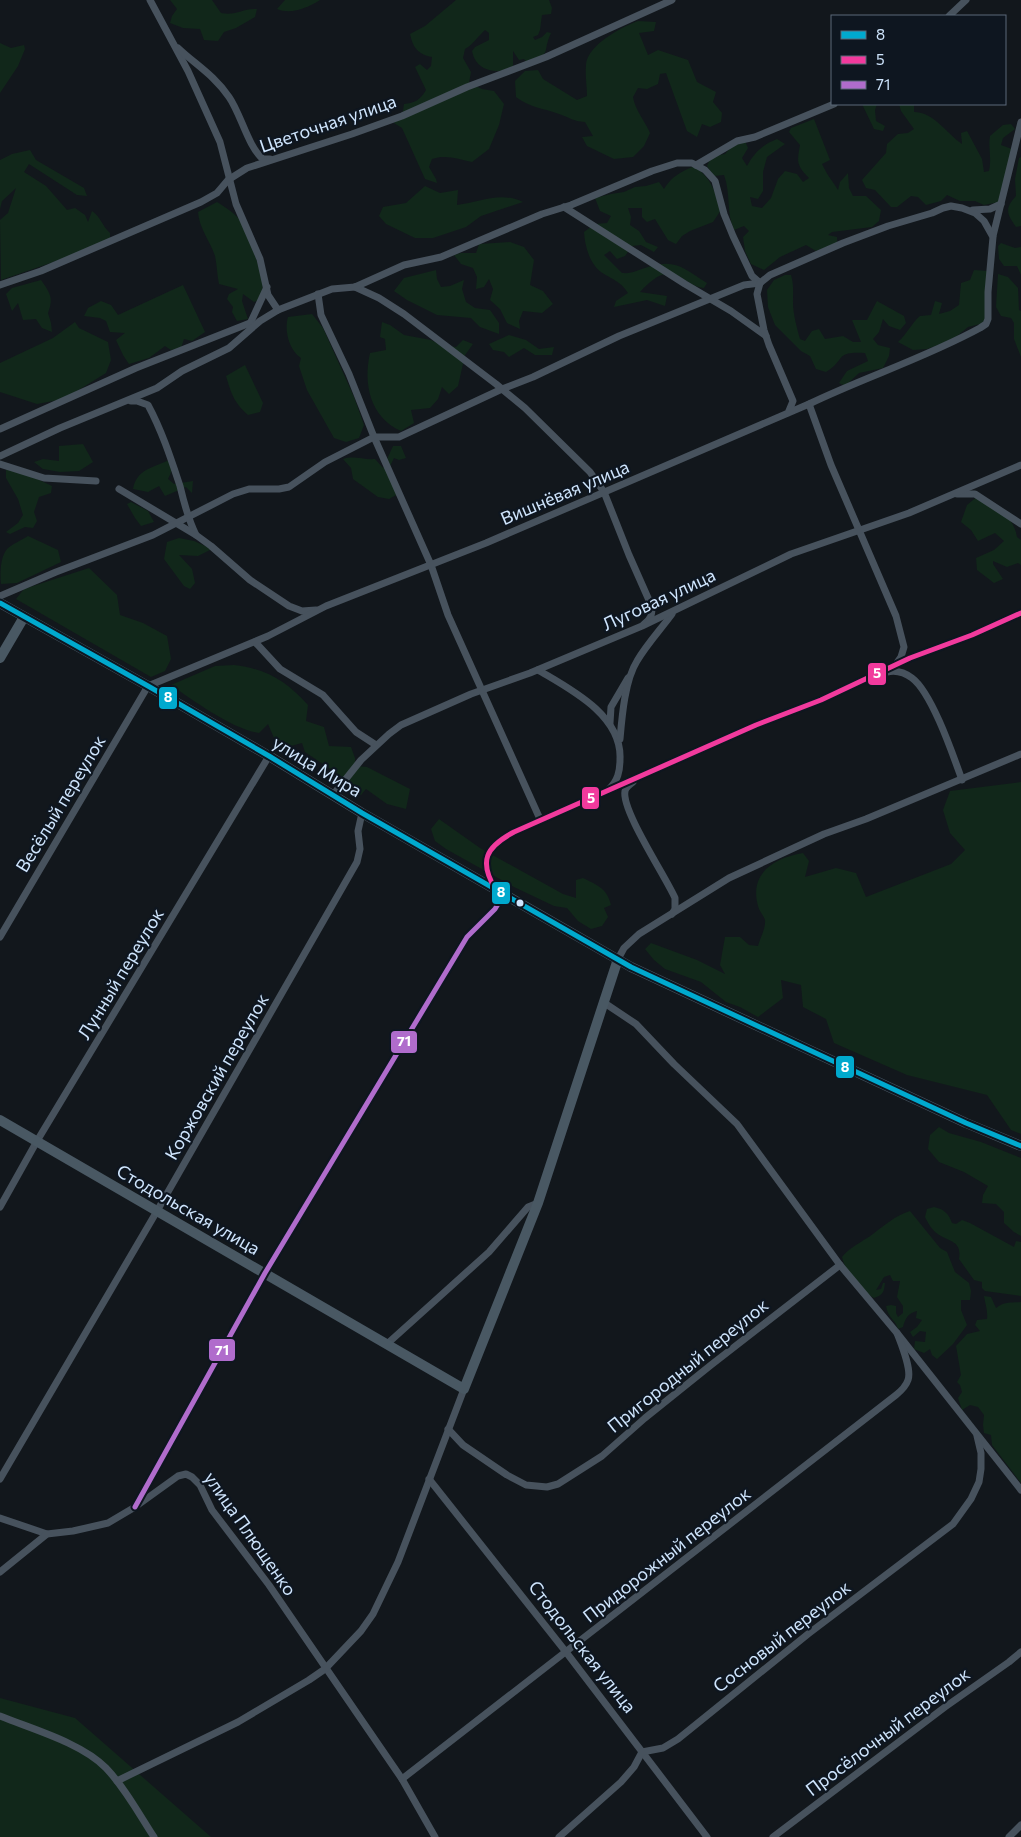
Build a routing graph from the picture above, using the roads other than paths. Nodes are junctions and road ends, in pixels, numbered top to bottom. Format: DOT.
graph roads {
  1 [pos="150,0"];
  2 [pos="672,0"];
  3 [pos="966,0"];
  4 [pos="950,15"];
  5 [pos="172,42"];
  6 [pos="832,105"];
  7 [pos="1021,122"];
  8 [pos="273,159"];
  9 [pos="696,165"];
  10 [pos="230,179"];
  11 [pos="1001,204"];
  12 [pos="564,207"];
  13 [pos="962,208"];
  14 [pos="993,237"];
  15 [pos="760,283"];
  16 [pos="0,285"];
  17 [pos="267,287"];
  18 [pos="356,287"];
  19 [pos="318,294"];
  20 [pos="710,300"];
  21 [pos="278,310"];
  22 [pos="250,323"];
  23 [pos="245,333"];
  24 [pos="767,336"];
  25 [pos="502,390"];
  26 [pos="128,401"];
  27 [pos="809,404"];
  28 [pos="788,412"];
  29 [pos="0,429"];
  30 [pos="374,437"];
  31 [pos="0,456"];
  32 [pos="0,464"];
  33 [pos="1021,465"];
  34 [pos="96,480"];
  35 [pos="119,489"];
  36 [pos="604,492"];
  37 [pos="952,495"];
  38 [pos="188,517"];
  39 [pos="177,524"];
  40 [pos="1021,524"];
  41 [pos="858,531"];
  42 [pos="196,535"];
  43 [pos="431,565"];
  44 [pos="0,596"];
  45 [pos="0,603"];
  46 [pos="326,606"];
  47 [pos="674,612"];
  48 [pos="1021,613"];
  49 [pos="24,617"];
  50 [pos="642,626"];
  51 [pos="255,642"];
  52 [pos="0,658"];
  53 [pos="894,666"];
  54 [pos="538,670"];
  55 [pos="633,670"];
  56 [pos="879,674"];
  57 [pos="148,686"];
  58 [pos="481,690"];
  59 [pos="610,723"];
  60 [pos="376,745"];
  61 [pos="620,747"];
  62 [pos="1021,754"];
  63 [pos="269,756"];
  64 [pos="638,776"];
  65 [pos="962,780"];
  66 [pos="606,792"];
  67 [pos="333,796"];
  68 [pos="362,813"];
  69 [pos="540,820"];
  70 [pos="500,892"];
  71 [pos="672,914"];
  72 [pos="0,937"];
  73 [pos="618,959"];
  74 [pos="604,1002"];
  75 [pos="0,1120"];
  76 [pos="37,1141"];
  77 [pos="1021,1146"];
  78 [pos="538,1203"];
  79 [pos="0,1207"];
  80 [pos="157,1211"];
  81 [pos="840,1265"];
  82 [pos="264,1273"];
  83 [pos="898,1334"];
  84 [pos="387,1344"];
  85 [pos="464,1389"];
  86 [pos="448,1429"];
  87 [pos="976,1433"];
  88 [pos="0,1479"];
  89 [pos="430,1479"];
  90 [pos="1021,1490"];
  91 [pos="135,1507"];
  92 [pos="0,1518"];
  93 [pos="47,1534"];
  94 [pos="0,1572"];
  95 [pos="566,1652"];
  96 [pos="1021,1652"];
  97 [pos="325,1669"];
  98 [pos="0,1716"];
  99 [pos="642,1752"];
  100 [pos="402,1779"];
  101 [pos="117,1781"];
  102 [pos="1021,1825"];
  103 [pos="154,1837"];
  104 [pos="435,1837"];
  105 [pos="559,1837"];
  106 [pos="707,1837"];
  107 [pos="773,1837"];
  108 [pos="1009,1837"];
  1 -- 5 [label="street"];
  2 -- 8 [label="street, Цветочная улица"];
  3 -- 4 [label="street"];
  5 -- 8 [label="street"];
  5 -- 10 [label="street"];
  6 -- 9 [label="street"];
  7 -- 11 [label="street"];
  8 -- 10 [label="street, Цветочная улица"];
  9 -- 12 [label="street"];
  9 -- 15 [label="street"];
  10 -- 16 [label="street, Цветочная улица"];
  10 -- 17 [label="street"];
  11 -- 13 [label="street"];
  11 -- 14 [label="street"];
  12 -- 18 [label="street"];
  12 -- 20 [label="street"];
  13 -- 14 [label="street"];
  13 -- 15 [label="street"];
  14 -- 27 [label="street, Вишнёвая улица"];
  15 -- 20 [label="street"];
  15 -- 24 [label="street"];
  17 -- 21 [label="street"];
  17 -- 22 [label="street"];
  18 -- 19 [label="street"];
  18 -- 25 [label="street"];
  19 -- 21 [label="street"];
  19 -- 30 [label="street"];
  20 -- 24 [label="street"];
  20 -- 25 [label="street"];
  21 -- 23 [label="street"];
  22 -- 23 [label="street"];
  22 -- 29 [label="street"];
  23 -- 26 [label="street"];
  24 -- 28 [label="street"];
  25 -- 30 [label="street"];
  25 -- 36 [label="street"];
  26 -- 31 [label="street"];
  26 -- 38 [label="street"];
  27 -- 28 [label="street, Вишнёвая улица"];
  27 -- 41 [label="street"];
  28 -- 36 [label="street, Вишнёвая улица"];
  30 -- 38 [label="street"];
  30 -- 43 [label="street"];
  32 -- 34 [label="street"];
  33 -- 37 [label="street, Луговая улица"];
  35 -- 39 [label="street"];
  36 -- 43 [label="street, Вишнёвая улица"];
  36 -- 50 [label="street"];
  37 -- 40 [label="street"];
  37 -- 41 [label="street, Луговая улица"];
  38 -- 39 [label="street"];
  38 -- 42 [label="street"];
  39 -- 42 [label="street"];
  39 -- 44 [label="street"];
  41 -- 47 [label="street, Луговая улица"];
  41 -- 53 [label="street"];
  42 -- 46 [label="street"];
  43 -- 46 [label="street, Вишнёвая улица"];
  43 -- 58 [label="street"];
  45 -- 49 [label="street, улица Мира"];
  46 -- 51 [label="street, Вишнёвая улица"];
  47 -- 50 [label="street, Луговая улица"];
  47 -- 55 [label="street"];
  48 -- 53 [label="street"];
  49 -- 52 [label="street"];
  49 -- 57 [label="street, улица Мира"];
  50 -- 54 [label="street, Луговая улица"];
  51 -- 57 [label="street, Вишнёвая улица"];
  51 -- 60 [label="street"];
  53 -- 56 [label="street"];
  54 -- 58 [label="street, Луговая улица"];
  54 -- 59 [label="street"];
  55 -- 59 [label="street"];
  55 -- 61 [label="street"];
  56 -- 64 [label="street"];
  56 -- 65 [label="street"];
  57 -- 63 [label="street, улица Мира"];
  57 -- 72 [label="street, Весёлый переулок"];
  58 -- 60 [label="street, Луговая улица"];
  58 -- 69 [label="street"];
  59 -- 61 [label="street"];
  60 -- 67 [label="street, Луговая улица"];
  61 -- 66 [label="street"];
  62 -- 65 [label="street"];
  63 -- 67 [label="street, улица Мира"];
  63 -- 76 [label="street, Лунный переулок"];
  64 -- 66 [label="street"];
  64 -- 71 [label="street"];
  65 -- 71 [label="street"];
  66 -- 69 [label="street"];
  67 -- 68 [label="street, улица Мира"];
  68 -- 70 [label="street, улица Мира"];
  68 -- 80 [label="street, Коржовский переулок"];
  69 -- 70 [label="street"];
  70 -- 73 [label="street, улица Мира"];
  70 -- 82 [label="street"];
  71 -- 73 [label="street"];
  73 -- 74 [label="street"];
  73 -- 77 [label="street, улица Мира"];
  74 -- 78 [label="street"];
  74 -- 81 [label="street"];
  75 -- 76 [label="street, Стодольская улица"];
  76 -- 79 [label="street, Лунный переулок"];
  76 -- 80 [label="street, Стодольская улица"];
  78 -- 84 [label="street"];
  78 -- 85 [label="street"];
  80 -- 82 [label="street, Стодольская улица"];
  80 -- 88 [label="street, Коржовский переулок"];
  81 -- 83 [label="street"];
  81 -- 86 [label="street, Пригородный переулок"];
  82 -- 84 [label="street, Стодольская улица"];
  82 -- 91 [label="street"];
  83 -- 87 [label="street"];
  83 -- 95 [label="street, Придорожный переулок"];
  84 -- 85 [label="street, Стодольская улица"];
  85 -- 86 [label="street"];
  86 -- 89 [label="street"];
  87 -- 90 [label="street"];
  87 -- 99 [label="street, Сосновый переулок"];
  89 -- 95 [label="street, Стодольская улица"];
  89 -- 97 [label="street"];
  91 -- 93 [label="street, улица Плющенко"];
  91 -- 97 [label="street, улица Плющенко"];
  92 -- 93 [label="street"];
  93 -- 94 [label="street"];
  95 -- 99 [label="street, Стодольская улица"];
  95 -- 100 [label="street, Придорожный переулок"];
  96 -- 107 [label="street, Просёлочный переулок"];
  97 -- 100 [label="street, улица Плющенко"];
  97 -- 101 [label="street"];
  98 -- 101 [label="street"];
  99 -- 105 [label="street"];
  99 -- 106 [label="street, Стодольская улица"];
  100 -- 104 [label="street, улица Плющенко"];
  101 -- 103 [label="street"];
  102 -- 108 [label="street"];
}
